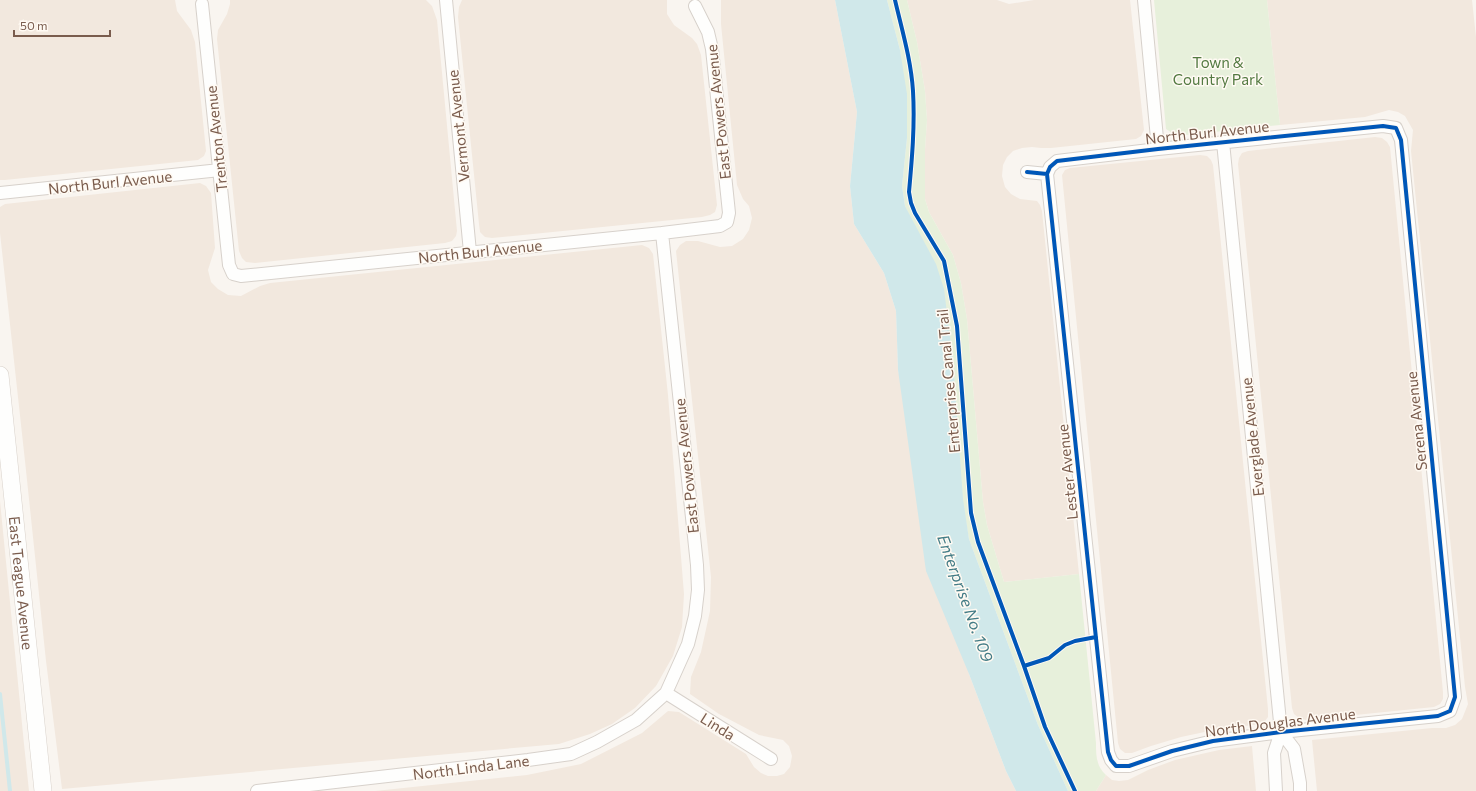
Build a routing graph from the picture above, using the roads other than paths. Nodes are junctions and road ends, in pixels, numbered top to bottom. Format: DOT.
graph roads {
  1 [pos="446,0"];
  2 [pos="1144,0"];
  3 [pos="202,4"];
  4 [pos="695,6"];
  5 [pos="1396,128"];
  6 [pos="1223,142"];
  7 [pos="1158,149"];
  8 [pos="220,170"];
  9 [pos="1027,172"];
  10 [pos="1047,174"];
  11 [pos="0,193"];
  12 [pos="728,222"];
  13 [pos="662,233"];
  14 [pos="470,252"];
  15 [pos="233,274"];
  16 [pos="0,375"];
  17 [pos="666,693"];
  18 [pos="1450,711"];
  19 [pos="1281,732"];
  20 [pos="771,759"];
  21 [pos="1116,766"];
  22 [pos="43,791"];
  23 [pos="257,791"];
  24 [pos="1276,791"];
  25 [pos="1300,791"];
  1 -- 14 [label="street, Vermont Avenue"];
  2 -- 7 [label="street"];
  3 -- 8 [label="street, Trenton Avenue"];
  4 -- 12 [label="street, East Powers Avenue"];
  5 -- 6 [label="street, North Burl Avenue"];
  5 -- 18 [label="street, Serena Avenue"];
  6 -- 7 [label="street, North Burl Avenue"];
  6 -- 19 [label="street, Everglade Avenue"];
  7 -- 10 [label="street, North Burl Avenue"];
  8 -- 11 [label="street, North Burl Avenue"];
  8 -- 15 [label="street, Trenton Avenue"];
  9 -- 10 [label="street"];
  10 -- 21 [label="street, Lester Avenue"];
  12 -- 13 [label="street, North Burl Avenue"];
  13 -- 14 [label="street, North Burl Avenue"];
  13 -- 17 [label="street, East Powers Avenue"];
  14 -- 15 [label="street, North Burl Avenue"];
  16 -- 22 [label="street, East Teague Avenue"];
  17 -- 20 [label="street, Linda"];
  17 -- 23 [label="street, North Linda Lane"];
  18 -- 19 [label="street, North Douglas Avenue"];
  19 -- 21 [label="street, North Douglas Avenue"];
  19 -- 24 [label="street, Everglade Avenue"];
  19 -- 25 [label="street"];
}
